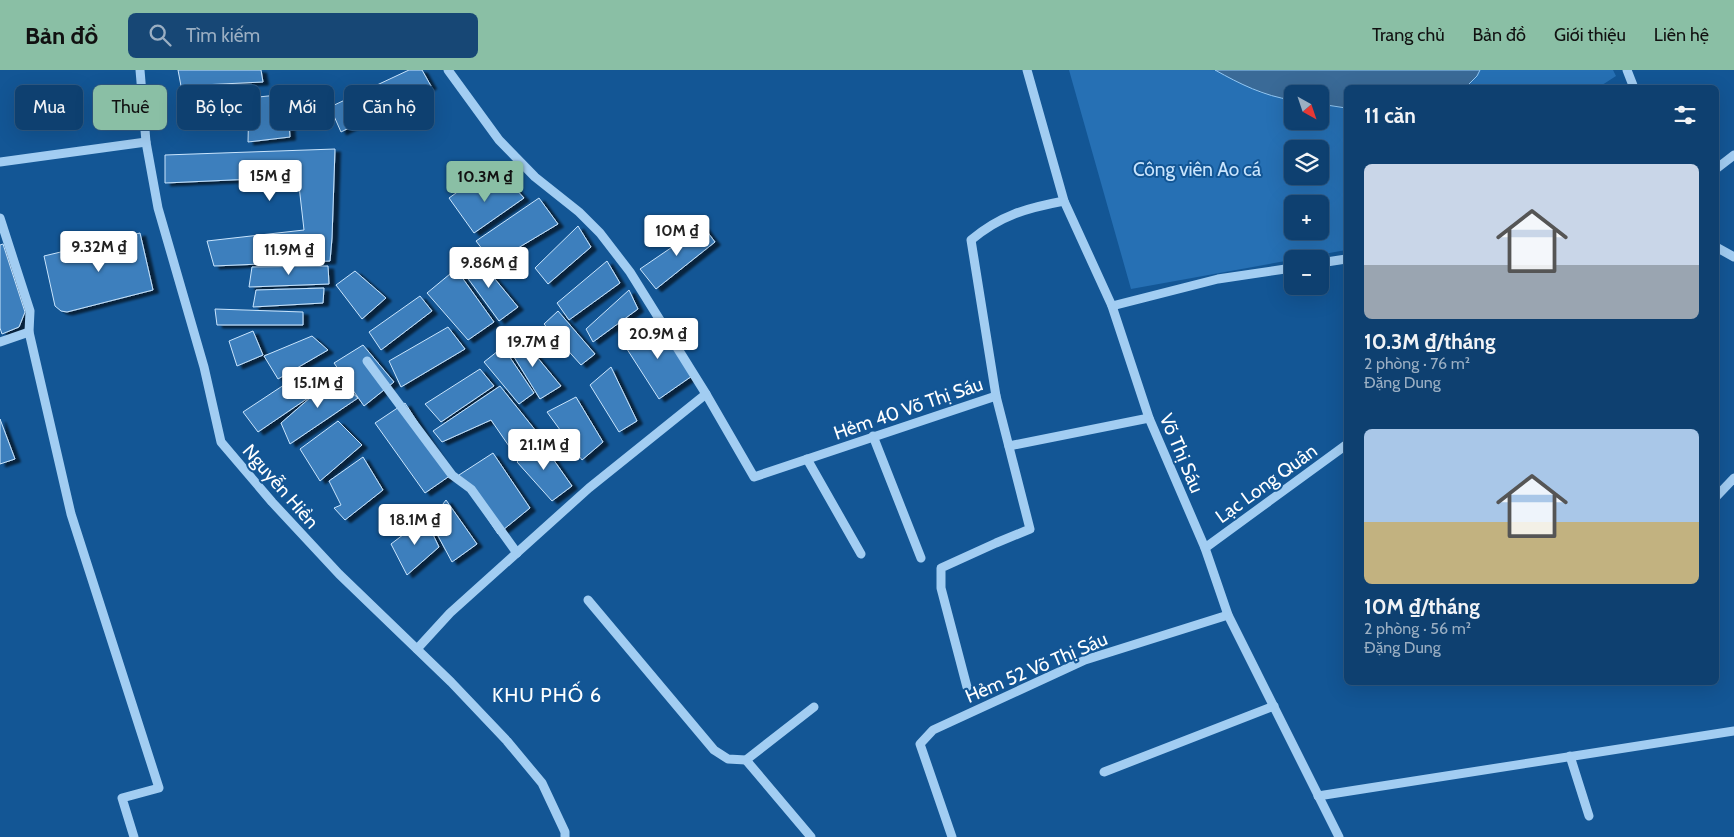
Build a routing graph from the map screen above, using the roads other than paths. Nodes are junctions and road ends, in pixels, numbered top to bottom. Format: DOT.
graph roads {
  1 [pos="140,70"];
  2 [pos="448,70"];
  3 [pos="1027,70"];
  4 [pos="1627,70"];
  5 [pos="1631,85"];
  6 [pos="146,142"];
  7 [pos="1734,155"];
  8 [pos="0,162"];
  9 [pos="1719,167"];
  10 [pos="1064,201"];
  11 [pos="0,218"];
  12 [pos="1719,249"];
  13 [pos="1734,257"];
  14 [pos="1344,260"];
  15 [pos="1329,262"];
  16 [pos="1284,269"];
  17 [pos="1112,306"];
  18 [pos="28,332"];
  19 [pos="0,342"];
  20 [pos="367,361"];
  21 [pos="706,394"];
  22 [pos="996,396"];
  23 [pos="1149,418"];
  24 [pos="873,436"];
  25 [pos="1009,446"];
  26 [pos="1344,446"];
  27 [pos="806,459"];
  28 [pos="1734,478"];
  29 [pos="1719,494"];
  30 [pos="1205,548"];
  31 [pos="517,553"];
  32 [pos="861,554"];
  33 [pos="921,558"];
  34 [pos="588,600"];
  35 [pos="1228,614"];
  36 [pos="417,649"];
  37 [pos="967,687"];
  38 [pos="1274,706"];
  39 [pos="814,708"];
  40 [pos="1734,731"];
  41 [pos="1570,756"];
  42 [pos="746,760"];
  43 [pos="1104,772"];
  44 [pos="1318,796"];
  45 [pos="1589,816"];
  46 [pos="134,837"];
  47 [pos="565,837"];
  48 [pos="811,837"];
  49 [pos="952,837"];
  50 [pos="1339,837"];
  1 -- 6 [label="street, Nguyễn Hiền"];
  2 -- 21 [label="street"];
  3 -- 10 [label="street, Võ Thị Sáu"];
  4 -- 5 [label="street"];
  6 -- 8 [label="street"];
  6 -- 36 [label="street, Nguyễn Hiền"];
  7 -- 9 [label="street"];
  10 -- 17 [label="street, Võ Thị Sáu"];
  10 -- 22 [label="street, Hẻm 40 Võ Thị Sáu"];
  11 -- 18 [label="street"];
  12 -- 13 [label="street"];
  14 -- 15 [label="street"];
  16 -- 17 [label="street"];
  17 -- 23 [label="street, Võ Thị Sáu"];
  18 -- 19 [label="street"];
  18 -- 46 [label="street"];
  20 -- 31 [label="street"];
  21 -- 27 [label="street, Hẻm 40 Võ Thị Sáu"];
  21 -- 31 [label="street"];
  22 -- 24 [label="street, Hẻm 40 Võ Thị Sáu"];
  22 -- 25 [label="street"];
  23 -- 25 [label="street"];
  23 -- 30 [label="street, Võ Thị Sáu"];
  24 -- 27 [label="street, Hẻm 40 Võ Thị Sáu"];
  24 -- 33 [label="street"];
  25 -- 37 [label="street"];
  26 -- 30 [label="street, Lạc Long Quân"];
  27 -- 32 [label="street"];
  28 -- 29 [label="street"];
  30 -- 35 [label="street, Võ Thị Sáu"];
  31 -- 36 [label="street"];
  34 -- 42 [label="street"];
  35 -- 38 [label="street, Võ Thị Sáu"];
  35 -- 49 [label="street, Hẻm 52 Võ Thị Sáu"];
  36 -- 47 [label="street, Nguyễn Hiền"];
  38 -- 43 [label="street"];
  38 -- 44 [label="street, Võ Thị Sáu"];
  39 -- 42 [label="street"];
  40 -- 41 [label="street"];
  41 -- 44 [label="street"];
  41 -- 45 [label="street"];
  42 -- 48 [label="street"];
  44 -- 50 [label="street, Võ Thị Sáu"];
}
